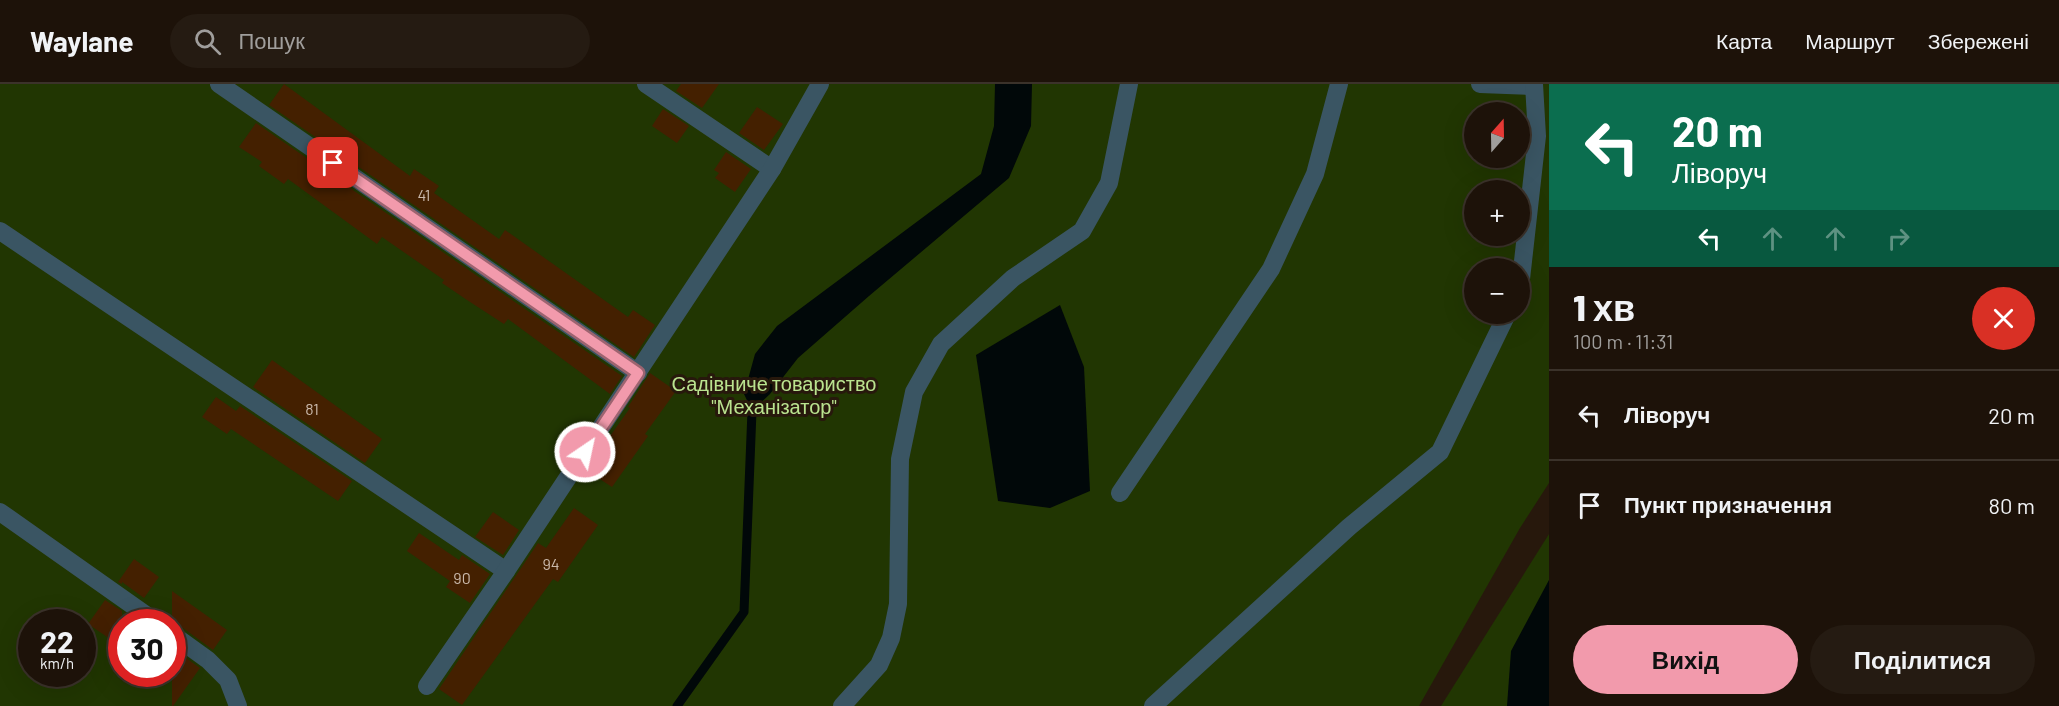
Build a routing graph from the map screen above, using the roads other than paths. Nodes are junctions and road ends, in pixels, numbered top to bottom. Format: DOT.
graph roads {
  1 [pos="219,84"];
  2 [pos="646,84"];
  3 [pos="820,84"];
  4 [pos="1129,84"];
  5 [pos="1339,84"];
  6 [pos="1480,84"];
  7 [pos="1533,85"];
  8 [pos="772,169"];
  9 [pos="0,231"];
  10 [pos="1523,258"];
  11 [pos="1502,324"];
  12 [pos="638,373"];
  13 [pos="1120,493"];
  14 [pos="0,512"];
  15 [pos="506,571"];
  16 [pos="138,609"];
  17 [pos="186,644"];
  18 [pos="427,686"];
  19 [pos="238,706"];
  20 [pos="842,706"];
  21 [pos="1153,706"];
  1 -- 12 [label="street"];
  2 -- 8 [label="street"];
  3 -- 8 [label="street"];
  4 -- 20 [label="street"];
  5 -- 13 [label="street"];
  6 -- 7 [label="street"];
  7 -- 10 [label="street"];
  8 -- 12 [label="street"];
  9 -- 15 [label="street"];
  11 -- 21 [label="street"];
  12 -- 15 [label="street"];
  14 -- 16 [label="street"];
  15 -- 18 [label="street"];
  17 -- 19 [label="street"];
}
